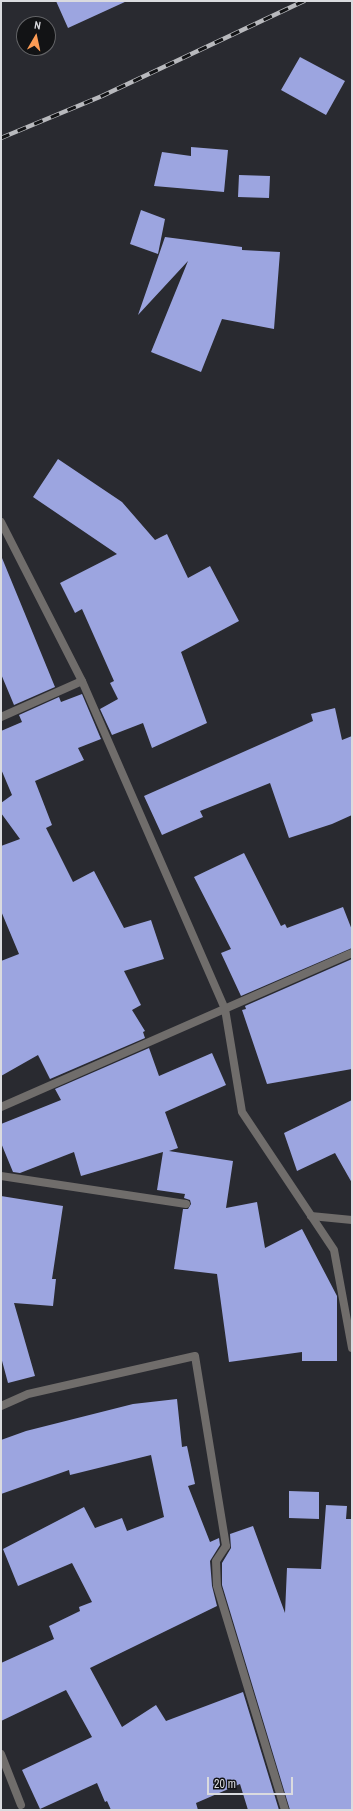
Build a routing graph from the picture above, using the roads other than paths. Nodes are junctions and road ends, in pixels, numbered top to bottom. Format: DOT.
graph roads {
  1 [pos="1,522"];
  2 [pos="82,681"];
  3 [pos="1,717"];
  4 [pos="352,953"];
  5 [pos="225,1009"];
  6 [pos="1,1107"];
  7 [pos="1,1176"];
  8 [pos="186,1204"];
  9 [pos="311,1216"];
  10 [pos="352,1220"];
  11 [pos="352,1348"];
  12 [pos="1,1406"];
  13 [pos="1,1754"];
  14 [pos="21,1805"];
  15 [pos="285,1810"];
  1 -- 2 [label="street"];
  2 -- 3 [label="street"];
  2 -- 5 [label="street"];
  4 -- 5 [label="street"];
  5 -- 6 [label="street"];
  5 -- 9 [label="street"];
  7 -- 8 [label="street"];
  9 -- 10 [label="street"];
  9 -- 11 [label="street"];
  12 -- 15 [label="street"];
  13 -- 14 [label="street"];
}
